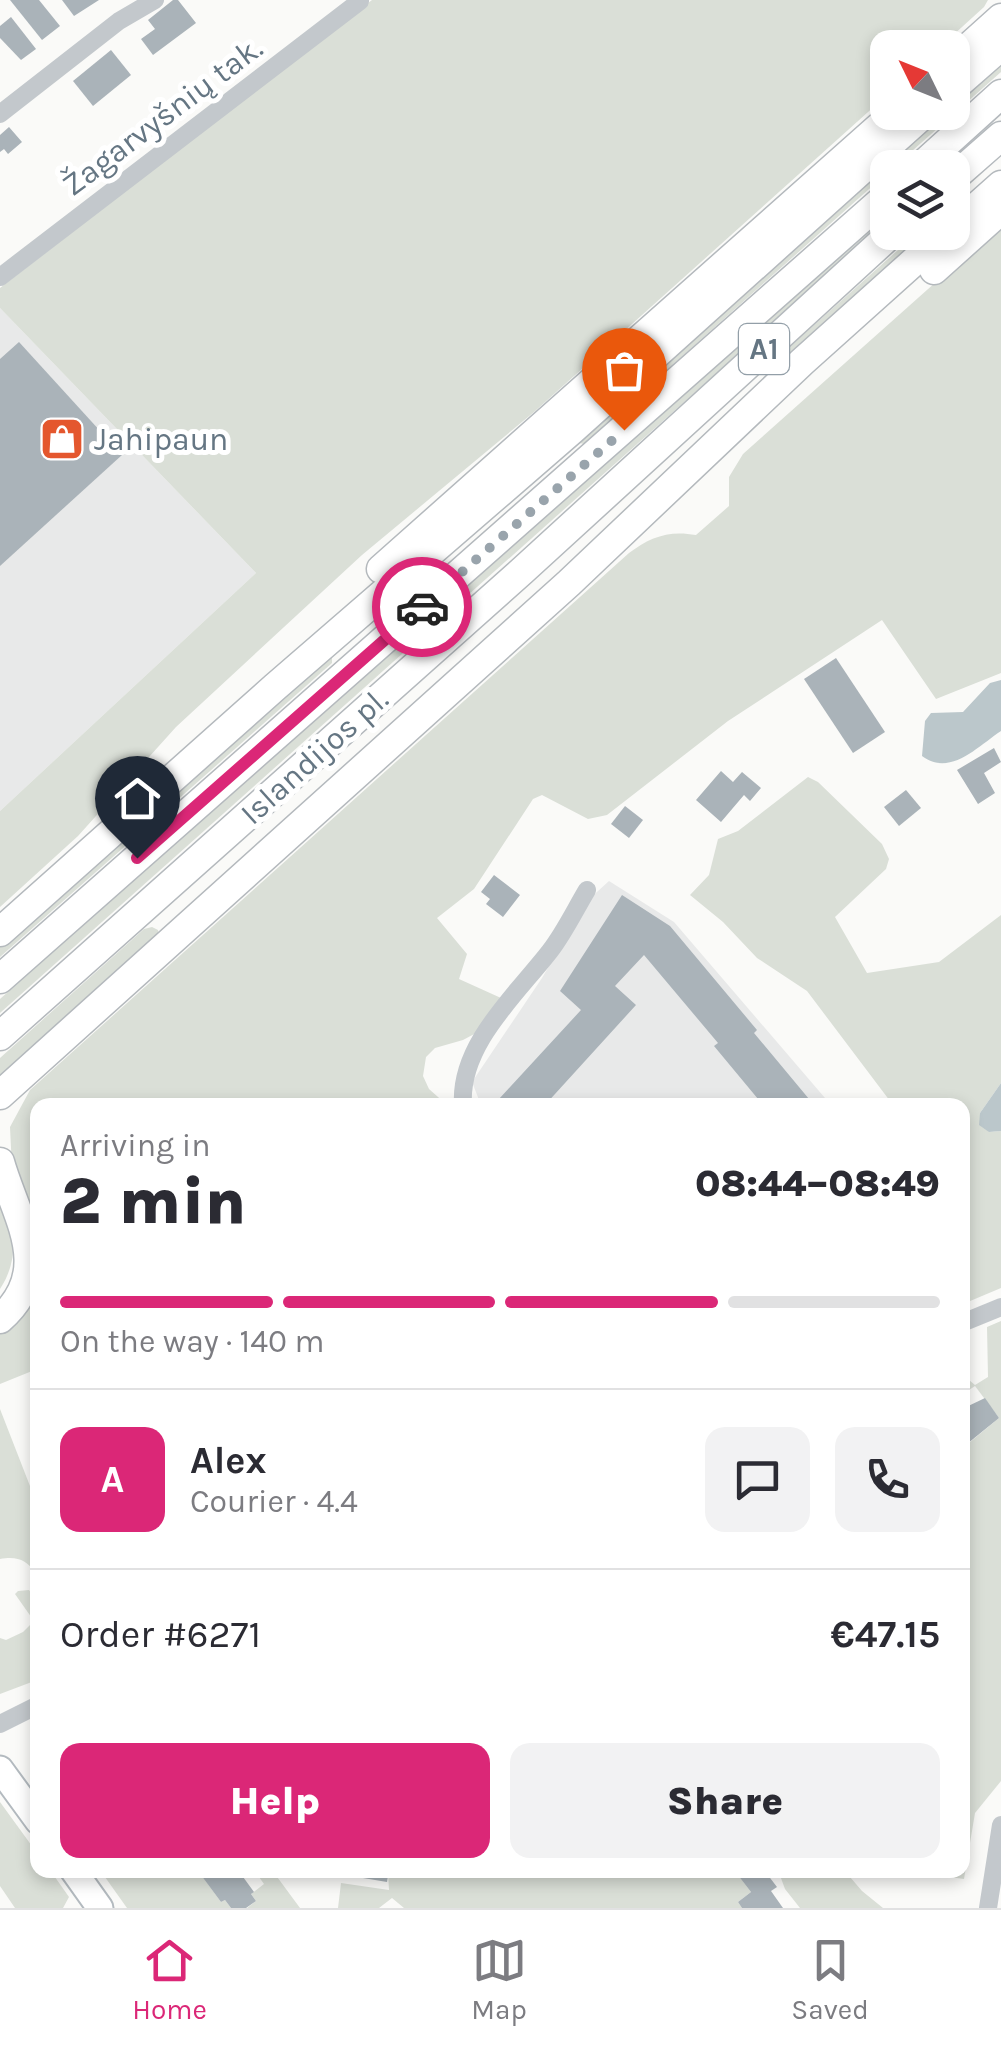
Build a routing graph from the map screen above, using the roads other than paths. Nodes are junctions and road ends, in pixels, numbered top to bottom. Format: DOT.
graph roads {
  1 [pos="155,0"];
  2 [pos="360,2"];
  3 [pos="1001,18"];
  4 [pos="970,46"];
  5 [pos="1001,46"];
  6 [pos="970,73"];
  7 [pos="1001,94"];
  8 [pos="0,114"];
  9 [pos="876,130"];
  10 [pos="906,130"];
  11 [pos="1001,136"];
  12 [pos="939,150"];
  13 [pos="970,163"];
  14 [pos="1001,185"];
  15 [pos="1001,210"];
  16 [pos="870,212"];
  17 [pos="970,212"];
  18 [pos="873,250"];
  19 [pos="928,250"];
  20 [pos="0,277"];
  21 [pos="802,362"];
  22 [pos="572,430"];
  23 [pos="636,467"];
  24 [pos="616,501"];
  25 [pos="522,571"];
  26 [pos="569,583"];
  27 [pos="274,687"];
  28 [pos="274,736"];
  29 [pos="587,890"];
  30 [pos="0,932"];
  31 [pos="0,979"];
  32 [pos="0,1036"];
  33 [pos="28,1071"];
  34 [pos="0,1095"];
  35 [pos="463,1098"];
  36 [pos="0,1124"];
  37 [pos="0,1162"];
  38 [pos="5,1193"];
  39 [pos="1001,1307"];
  40 [pos="0,1319"];
  41 [pos="970,1319"];
  42 [pos="30,1709"];
  43 [pos="0,1724"];
  44 [pos="0,1769"];
  45 [pos="30,1810"];
  46 [pos="1001,1824"];
  47 [pos="78,1878"];
  48 [pos="100,1908"];
  49 [pos="988,1908"];
  1 -- 8 [label="street"];
  2 -- 20 [label="street, Žagarvyšnių tak."];
  3 -- 4 [label="highway"];
  5 -- 6 [label="highway"];
  7 -- 12 [label="highway"];
  9 -- 27 [label="highway"];
  10 -- 22 [label="highway"];
  11 -- 13 [label="highway"];
  14 -- 17 [label="highway"];
  15 -- 26 [label="highway"];
  16 -- 28 [label="highway, Islandijos pl. / A1"];
  18 -- 23 [label="highway, Islandijos pl. / A1"];
  19 -- 21 [label="highway"];
  21 -- 24 [label="highway"];
  21 -- 26 [label="highway"];
  22 -- 27 [label="highway"];
  22 -- 28 [label="highway"];
  23 -- 24 [label="highway"];
  23 -- 25 [label="highway, Islandijos pl. / A1"];
  24 -- 25 [label="highway"];
  24 -- 26 [label="highway"];
  25 -- 32 [label="highway, Islandijos pl. / A1"];
  26 -- 33 [label="highway"];
  27 -- 30 [label="highway"];
  28 -- 31 [label="highway, Islandijos pl. / A1"];
  29 -- 35 [label="street"];
  33 -- 34 [label="highway"];
  33 -- 36 [label="highway"];
  37 -- 38 [label="highway"];
  38 -- 40 [label="highway"];
  39 -- 41 [label="street"];
  42 -- 43 [label="street"];
  44 -- 45 [label="main road"];
  46 -- 49 [label="street"];
  47 -- 48 [label="main road"];
}
